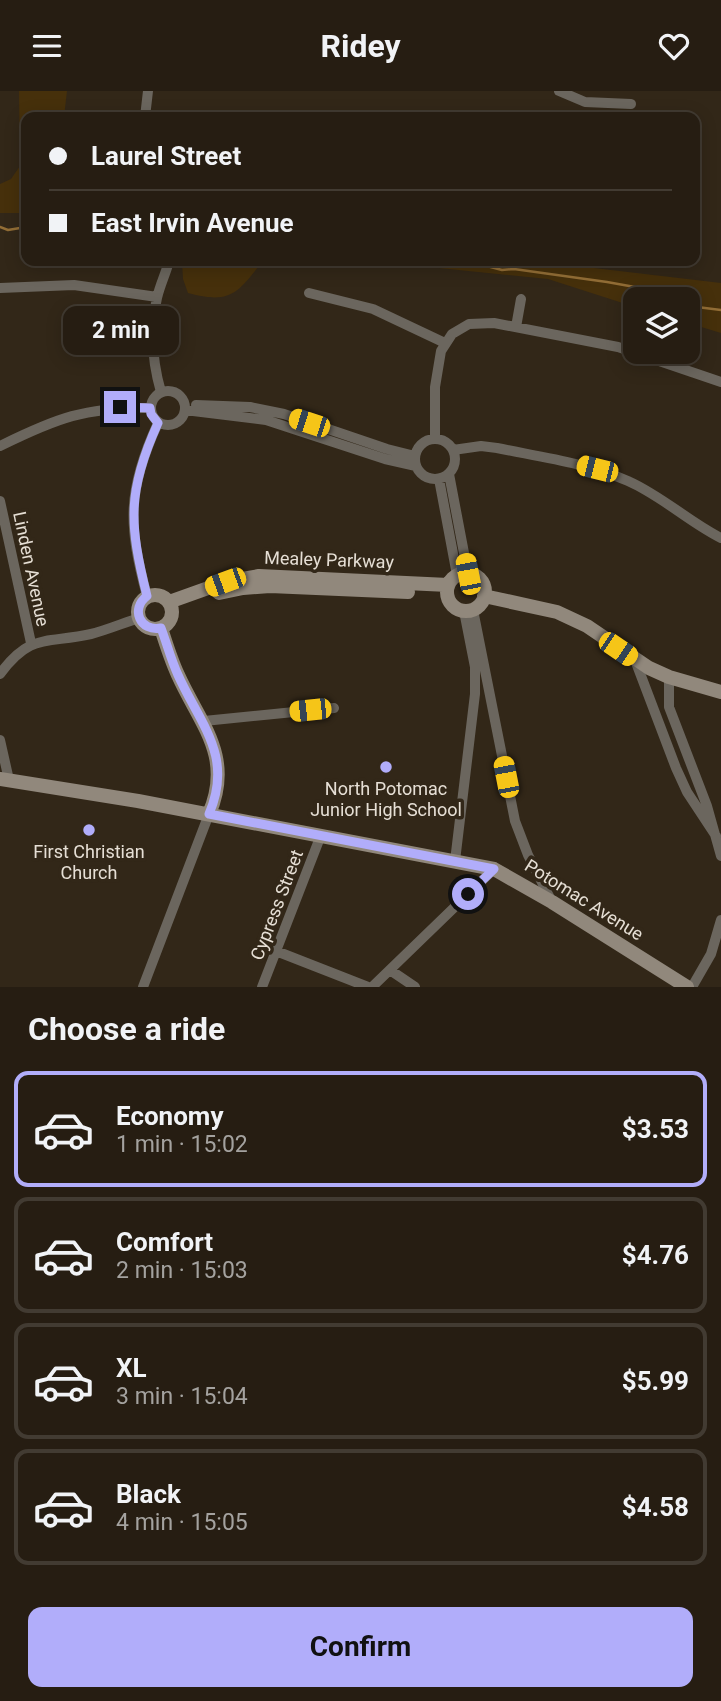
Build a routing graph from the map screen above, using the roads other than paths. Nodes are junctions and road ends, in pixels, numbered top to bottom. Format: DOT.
graph roads {
  1 [pos="148,91"];
  2 [pos="559,91"];
  3 [pos="631,104"];
  4 [pos="146,112"];
  5 [pos="167,266"];
  6 [pos="0,288"];
  7 [pos="309,293"];
  8 [pos="157,297"];
  9 [pos="522,299"];
  10 [pos="516,327"];
  11 [pos="445,343"];
  12 [pos="721,382"];
  13 [pos="161,392"];
  14 [pos="150,408"];
  15 [pos="185,408"];
  16 [pos="158,423"];
  17 [pos="435,439"];
  18 [pos="0,446"];
  19 [pos="453,450"];
  20 [pos="416,461"];
  21 [pos="449,474"];
  22 [pos="439,479"];
  23 [pos="0,501"];
  24 [pos="721,538"];
  25 [pos="455,582"];
  26 [pos="147,596"];
  27 [pos="484,596"];
  28 [pos="171,606"];
  29 [pos="469,611"];
  30 [pos="139,618"];
  31 [pos="161,628"];
  32 [pos="31,643"];
  33 [pos="635,660"];
  34 [pos="0,674"];
  35 [pos="669,677"];
  36 [pos="721,692"];
  37 [pos="334,708"];
  38 [pos="204,721"];
  39 [pos="0,740"];
  40 [pos="5,779"];
  41 [pos="209,814"];
  42 [pos="321,835"];
  43 [pos="716,836"];
  44 [pos="721,856"];
  45 [pos="455,861"];
  46 [pos="494,869"];
  47 [pos="552,902"];
  48 [pos="721,920"];
  49 [pos="276,951"];
  50 [pos="390,970"];
  51 [pos="143,987"];
  52 [pos="262,987"];
  53 [pos="370,987"];
  54 [pos="415,987"];
  55 [pos="690,987"];
  1 -- 4 [label="street"];
  2 -- 3 [label="street"];
  5 -- 8 [label="street"];
  6 -- 8 [label="street"];
  7 -- 11 [label="street"];
  8 -- 13 [label="street"];
  9 -- 10 [label="street"];
  10 -- 11 [label="street"];
  10 -- 12 [label="street"];
  11 -- 17 [label="street"];
  13 -- 14 [label="street"];
  13 -- 15 [label="street"];
  14 -- 16 [label="street"];
  14 -- 18 [label="street"];
  15 -- 16 [label="street"];
  15 -- 20 [label="street"];
  16 -- 26 [label="street"];
  17 -- 19 [label="street"];
  17 -- 20 [label="street"];
  19 -- 21 [label="street"];
  19 -- 24 [label="street"];
  20 -- 22 [label="street"];
  21 -- 22 [label="street"];
  21 -- 25 [label="street"];
  22 -- 25 [label="street"];
  23 -- 32 [label="street, Linden Avenue"];
  25 -- 27 [label="street"];
  25 -- 28 [label="street, Mealey Parkway"];
  25 -- 29 [label="street"];
  26 -- 28 [label="street"];
  26 -- 30 [label="street"];
  27 -- 29 [label="street"];
  27 -- 33 [label="street"];
  28 -- 31 [label="street"];
  29 -- 45 [label="street"];
  29 -- 47 [label="street"];
  30 -- 31 [label="street"];
  30 -- 32 [label="street"];
  31 -- 38 [label="street"];
  32 -- 34 [label="street"];
  33 -- 35 [label="street"];
  33 -- 43 [label="street"];
  35 -- 36 [label="street"];
  35 -- 43 [label="street"];
  37 -- 38 [label="street"];
  38 -- 41 [label="street"];
  39 -- 40 [label="street"];
  40 -- 41 [label="street, Potomac Avenue"];
  41 -- 42 [label="street, Potomac Avenue"];
  41 -- 51 [label="street"];
  42 -- 45 [label="street, Potomac Avenue"];
  42 -- 49 [label="street, Cypress Street"];
  43 -- 44 [label="street"];
  45 -- 46 [label="street, Potomac Avenue"];
  46 -- 47 [label="street, Potomac Avenue"];
  46 -- 50 [label="street"];
  47 -- 55 [label="street, Potomac Avenue"];
  48 -- 55 [label="street"];
  49 -- 52 [label="street, Cypress Street"];
  49 -- 53 [label="street"];
  50 -- 53 [label="street"];
  50 -- 54 [label="street"];
}
